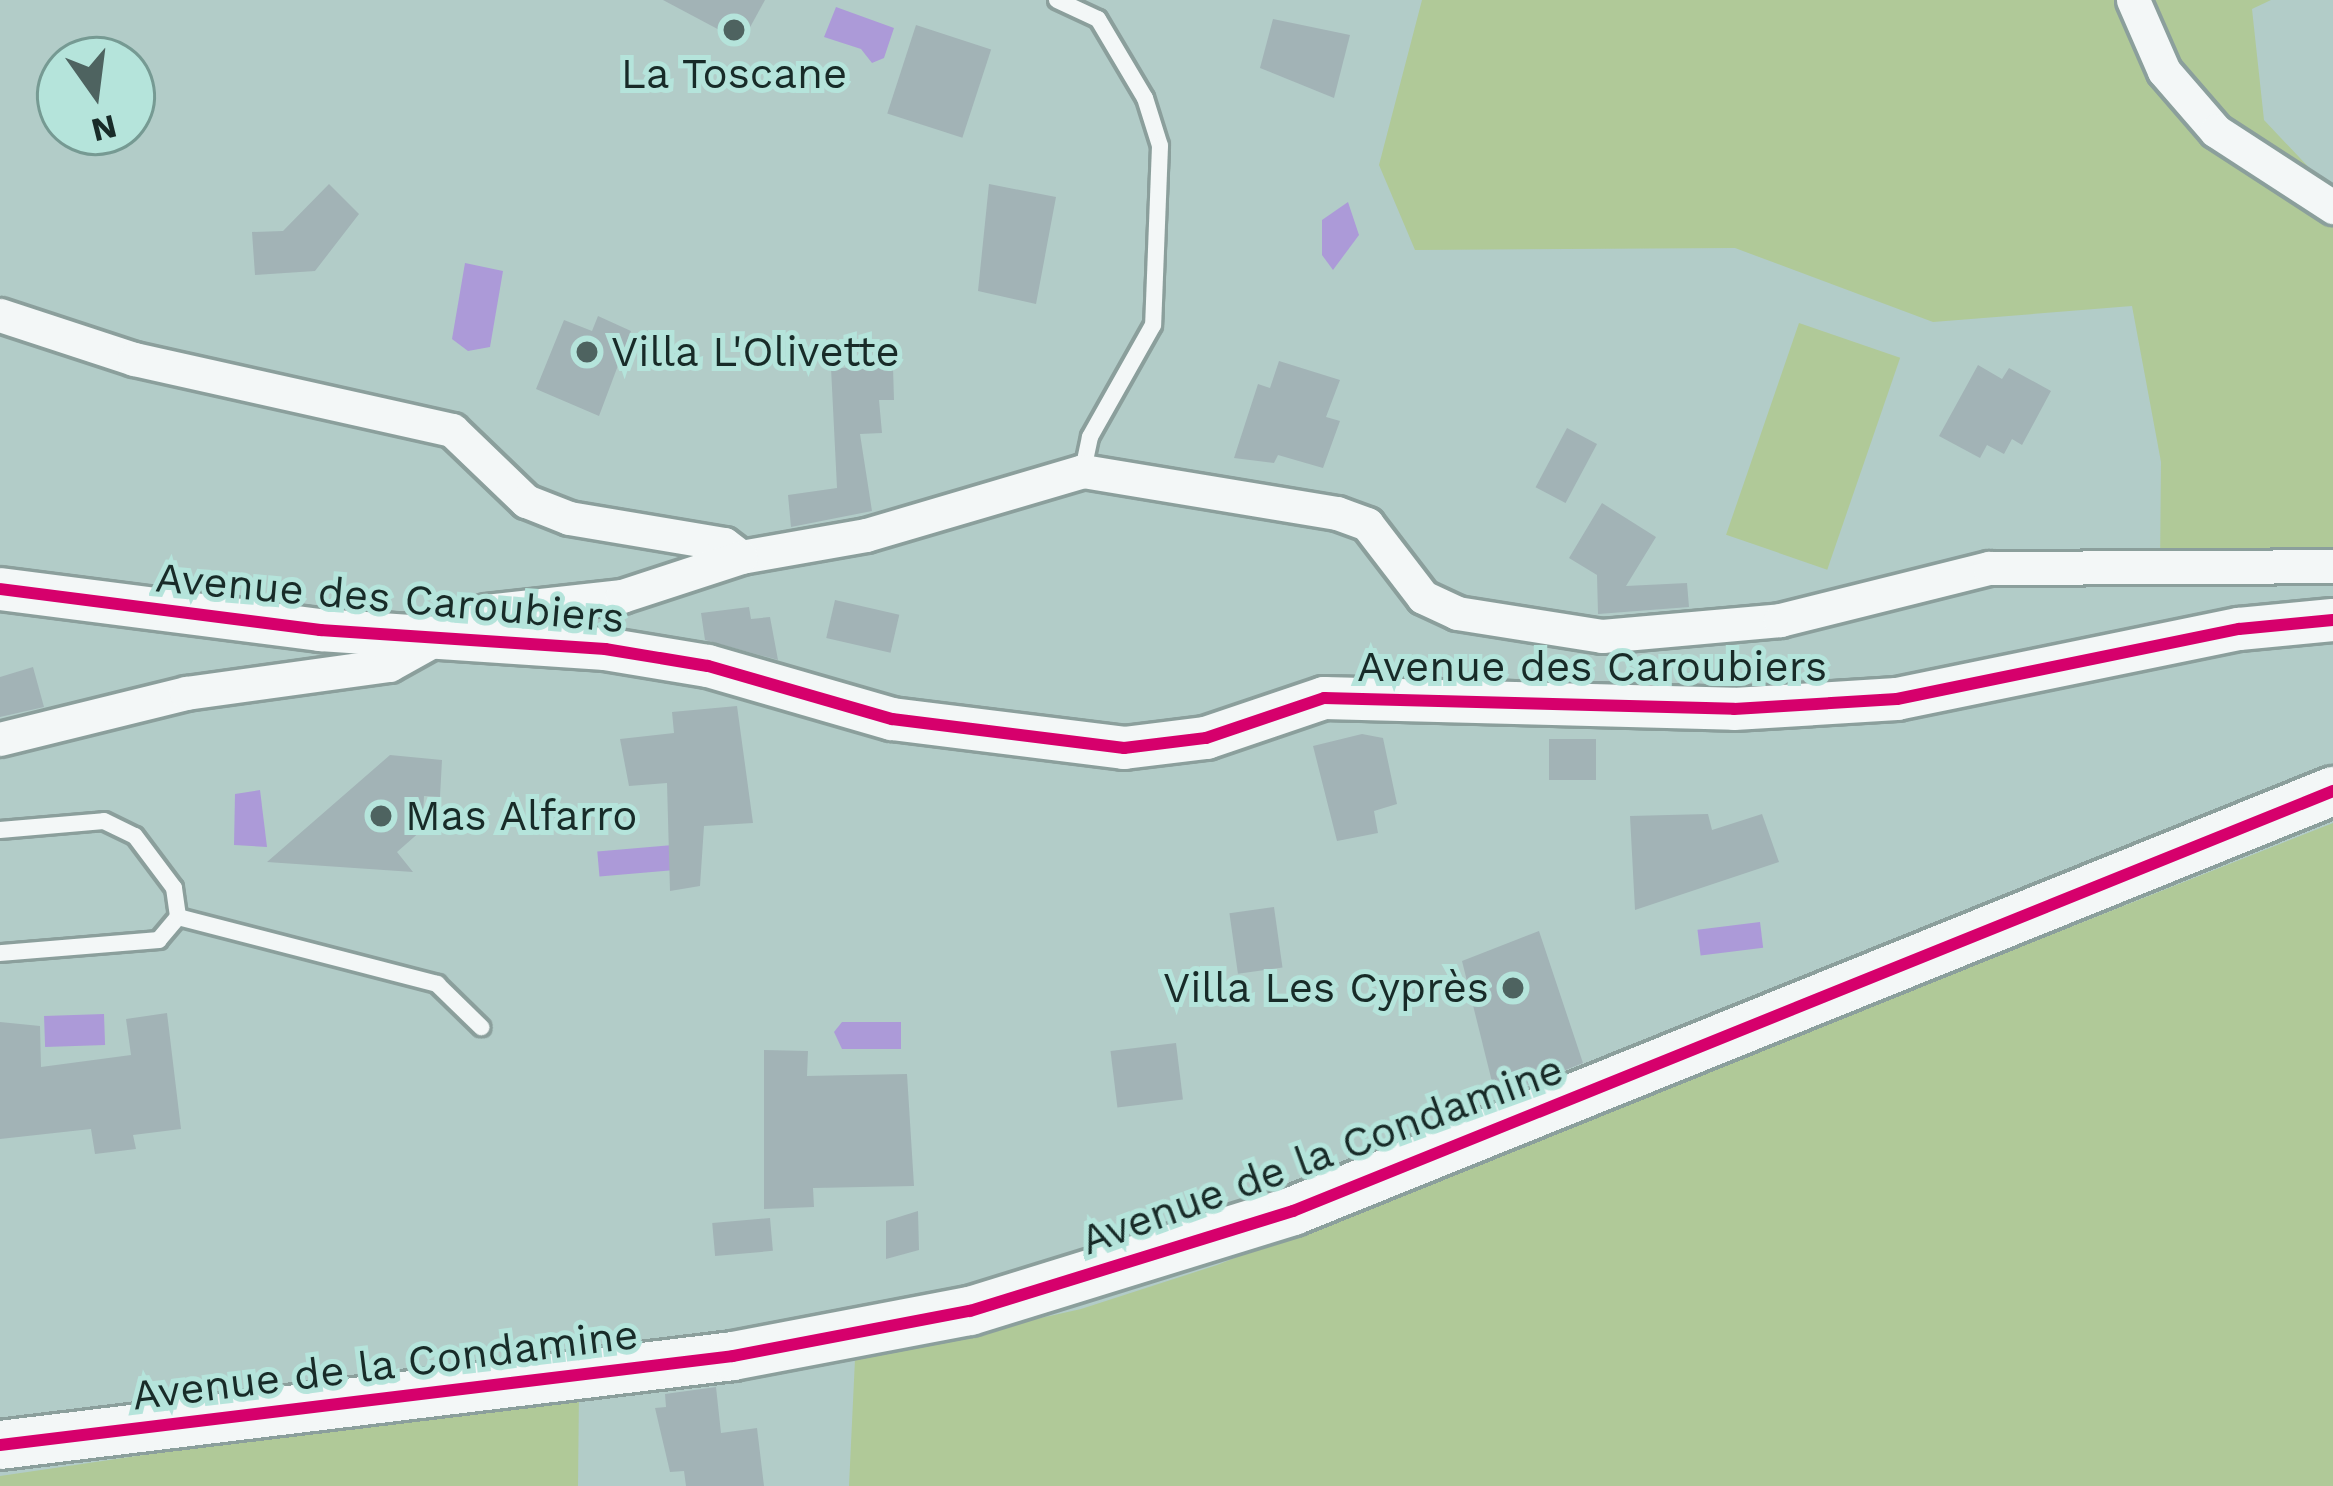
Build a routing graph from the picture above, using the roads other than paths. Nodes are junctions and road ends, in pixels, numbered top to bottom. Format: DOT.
graph roads {
  1 [pos="1057,0"];
  2 [pos="2133,0"];
  3 [pos="2333,207"];
  4 [pos="0,315"];
  5 [pos="1083,471"];
  6 [pos="741,557"];
  7 [pos="2333,566"];
  8 [pos="0,590"];
  9 [pos="2333,620"];
  10 [pos="440,640"];
  11 [pos="0,739"];
  12 [pos="2333,791"];
  13 [pos="0,830"];
  14 [pos="178,917"];
  15 [pos="0,953"];
  16 [pos="481,1027"];
  17 [pos="0,1445"];
  1 -- 5 [label="lane"];
  2 -- 3 [label="street"];
  4 -- 6 [label="street"];
  5 -- 6 [label="street"];
  5 -- 7 [label="street"];
  6 -- 10 [label="street"];
  8 -- 10 [label="street, Avenue des Caroubiers"];
  9 -- 10 [label="street, Avenue des Caroubiers"];
  10 -- 11 [label="street"];
  12 -- 17 [label="main road, Avenue de la Condamine"];
  13 -- 14 [label="lane"];
  14 -- 15 [label="lane"];
  14 -- 16 [label="lane"];
}
